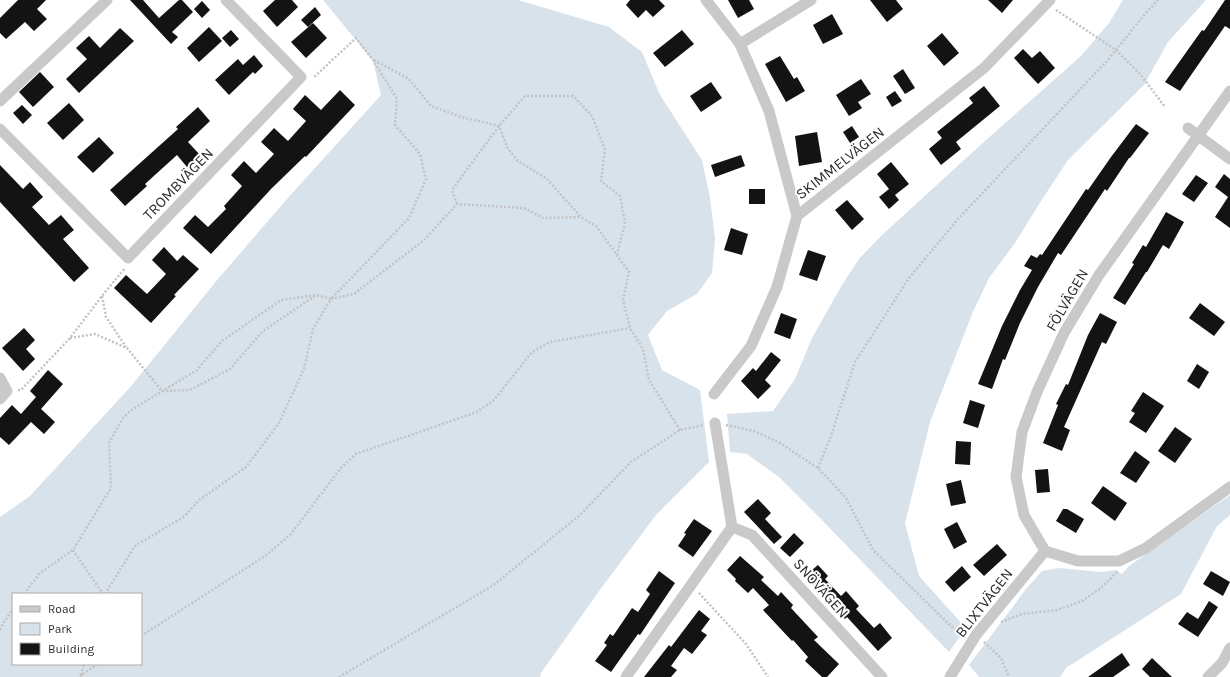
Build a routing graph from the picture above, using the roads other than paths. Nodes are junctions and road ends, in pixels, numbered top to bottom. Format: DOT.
graph roads {
  1 [pos="107,0"];
  2 [pos="226,0"];
  3 [pos="706,0"];
  4 [pos="811,0"];
  5 [pos="1049,2"];
  6 [pos="740,44"];
  7 [pos="1230,91"];
  8 [pos="0,101"];
  9 [pos="1188,128"];
  10 [pos="0,129"];
  11 [pos="1198,136"];
  12 [pos="1230,160"];
  13 [pos="797,216"];
  14 [pos="0,378"];
  15 [pos="714,394"];
  16 [pos="4,395"];
  17 [pos="715,423"];
  18 [pos="1230,487"];
  19 [pos="732,527"];
  20 [pos="1045,551"];
  21 [pos="1230,648"];
  22 [pos="626,677"];
  23 [pos="882,677"];
  24 [pos="950,677"];
  25 [pos="1208,677"];
  1 -- 8 [label="street"];
  2 -- 10 [label="street, TROMBVÄGEN"];
  3 -- 6 [label="street"];
  4 -- 6 [label="street"];
  5 -- 13 [label="street, SKIMMELVÄGEN"];
  6 -- 13 [label="street"];
  7 -- 11 [label="street, FÖLVÄGEN"];
  9 -- 11 [label="street"];
  11 -- 12 [label="street"];
  11 -- 20 [label="street, FÖLVÄGEN"];
  13 -- 15 [label="street, SKIMMELVÄGEN"];
  14 -- 16 [label="street"];
  17 -- 19 [label="street"];
  18 -- 20 [label="street"];
  19 -- 22 [label="street"];
  19 -- 23 [label="street, SNÖVÄGEN"];
  20 -- 24 [label="street, BLIXTVÄGEN"];
  21 -- 25 [label="street"];
}
